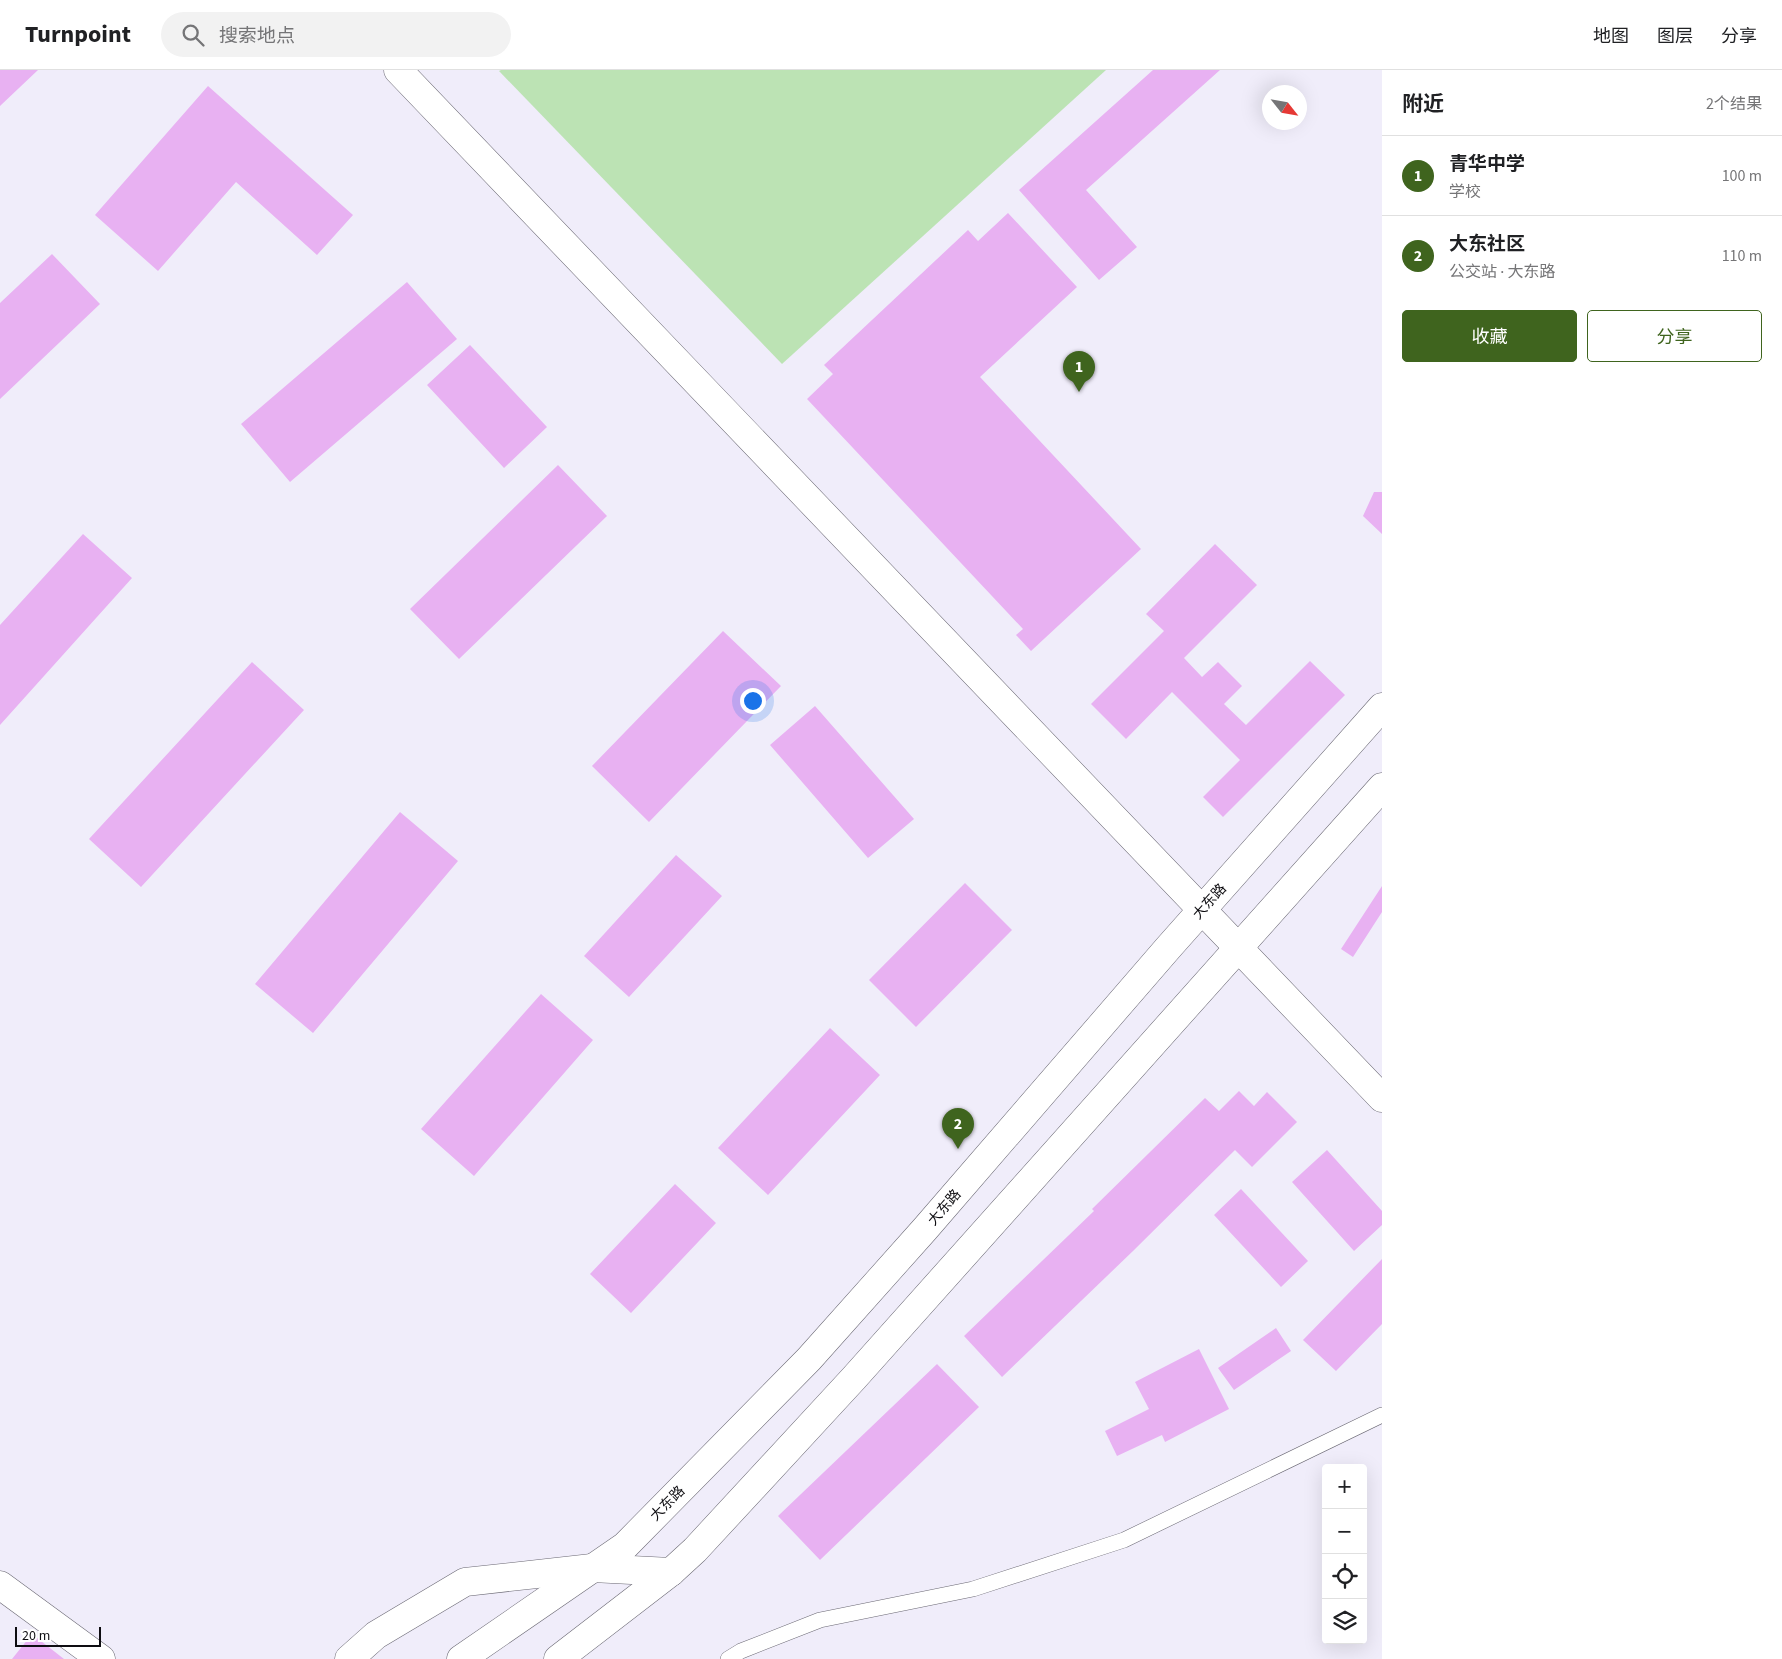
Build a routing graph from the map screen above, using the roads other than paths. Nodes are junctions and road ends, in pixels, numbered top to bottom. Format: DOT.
graph roads {
  1 [pos="398,70"];
  2 [pos="1382,707"];
  3 [pos="1382,787"];
  4 [pos="1202,910"];
  5 [pos="1382,1098"];
  6 [pos="1382,1416"];
  7 [pos="592,1568"];
  8 [pos="671,1572"];
  9 [pos="0,1585"];
  10 [pos="101,1659"];
  11 [pos="349,1659"];
  12 [pos="461,1659"];
  13 [pos="558,1659"];
  14 [pos="728,1659"];
  1 -- 4 [label="street"];
  2 -- 4 [label="street, 大东路"];
  3 -- 8 [label="street"];
  4 -- 5 [label="street"];
  4 -- 7 [label="street, 大东路"];
  6 -- 14 [label="lane"];
  7 -- 8 [label="street"];
  7 -- 11 [label="street"];
  7 -- 12 [label="street, 大东路"];
  8 -- 13 [label="street"];
  9 -- 10 [label="street"];
}
